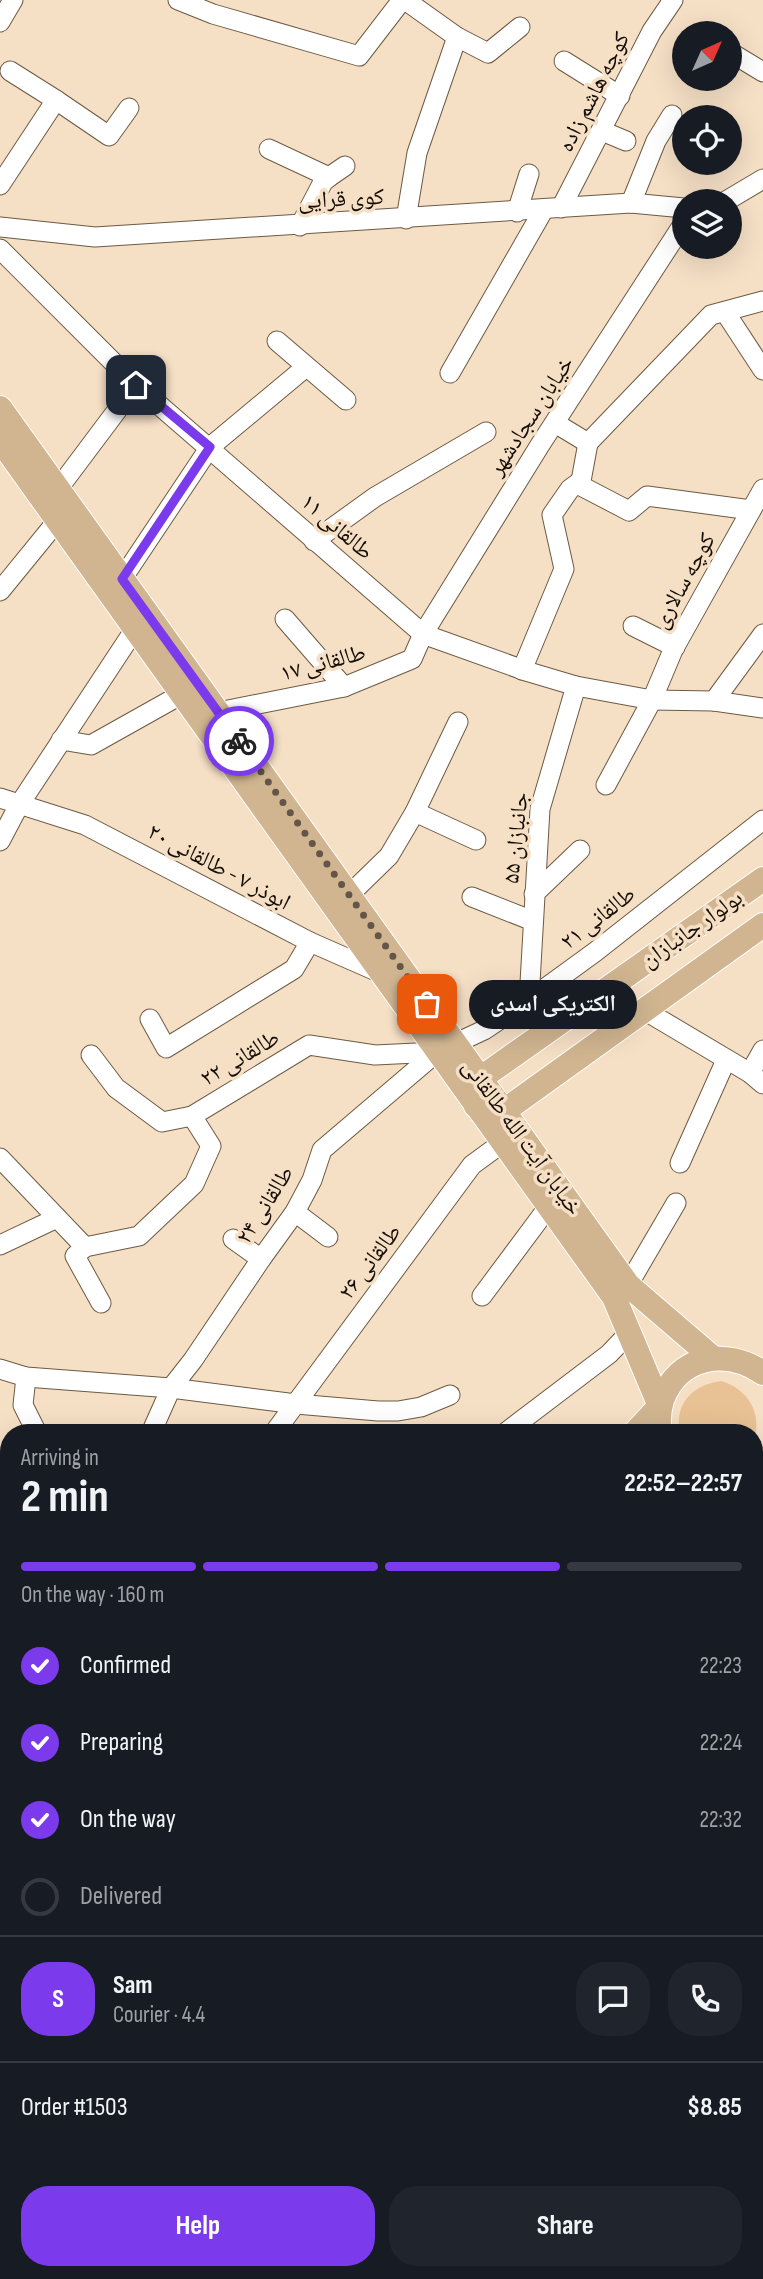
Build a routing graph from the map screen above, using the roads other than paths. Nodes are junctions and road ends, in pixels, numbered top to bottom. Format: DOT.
graph roads {
  1 [pos="13,0"];
  2 [pos="178,0"];
  3 [pos="403,0"];
  4 [pos="673,0"];
  5 [pos="0,22"];
  6 [pos="520,27"];
  7 [pos="457,37"];
  8 [pos="742,59"];
  9 [pos="564,61"];
  10 [pos="10,71"];
  11 [pos="763,72"];
  12 [pos="620,96"];
  13 [pos="56,100"];
  14 [pos="129,108"];
  15 [pos="672,115"];
  16 [pos="603,131"];
  17 [pos="626,141"];
  18 [pos="269,149"];
  19 [pos="529,174"];
  20 [pos="763,179"];
  21 [pos="0,185"];
  22 [pos="742,191"];
  23 [pos="631,204"];
  24 [pos="672,207"];
  25 [pos="553,209"];
  26 [pos="517,212"];
  27 [pos="405,219"];
  28 [pos="300,226"];
  29 [pos="0,227"];
  30 [pos="672,241"];
  31 [pos="0,249"];
  32 [pos="763,301"];
  33 [pos="725,312"];
  34 [pos="277,341"];
  35 [pos="306,367"];
  36 [pos="763,370"];
  37 [pos="450,373"];
  38 [pos="136,385"];
  39 [pos="346,400"];
  40 [pos="0,408"];
  41 [pos="555,423"];
  42 [pos="486,432"];
  43 [pos="0,440"];
  44 [pos="589,443"];
  45 [pos="210,447"];
  46 [pos="581,481"];
  47 [pos="58,489"];
  48 [pos="763,489"];
  49 [pos="751,510"];
  50 [pos="58,520"];
  51 [pos="314,541"];
  52 [pos="122,579"];
  53 [pos="0,591"];
  54 [pos="285,620"];
  55 [pos="633,626"];
  56 [pos="135,629"];
  57 [pos="423,634"];
  58 [pos="763,634"];
  59 [pos="675,647"];
  60 [pos="522,670"];
  61 [pos="576,686"];
  62 [pos="344,687"];
  63 [pos="182,694"];
  64 [pos="653,700"];
  65 [pos="714,701"];
  66 [pos="763,708"];
  67 [pos="218,712"];
  68 [pos="458,722"];
  69 [pos="61,740"];
  70 [pos="606,785"];
  71 [pos="0,798"];
  72 [pos="19,805"];
  73 [pos="415,812"];
  74 [pos="763,820"];
  75 [pos="476,840"];
  76 [pos="0,841"];
  77 [pos="580,850"];
  78 [pos="763,879"];
  79 [pos="534,894"];
  80 [pos="349,895"];
  81 [pos="472,897"];
  82 [pos="533,921"];
  83 [pos="763,925"];
  84 [pos="310,942"];
  85 [pos="382,974"];
  86 [pos="412,984"];
  87 [pos="529,1000"];
  88 [pos="644,1010"];
  89 [pos="150,1019"];
  90 [pos="559,1022"];
  91 [pos="446,1049"];
  92 [pos="763,1050"];
  93 [pos="91,1055"];
  94 [pos="582,1055"];
  95 [pos="726,1060"];
  96 [pos="481,1078"];
  97 [pos="757,1079"];
  98 [pos="476,1106"];
  99 [pos="504,1111"];
  100 [pos="192,1116"];
  101 [pos="511,1137"];
  102 [pos="0,1158"];
  103 [pos="680,1163"];
  104 [pos="676,1203"];
  105 [pos="549,1206"];
  106 [pos="295,1212"];
  107 [pos="57,1218"];
  108 [pos="328,1237"];
  109 [pos="233,1239"];
  110 [pos="0,1245"];
  111 [pos="85,1247"];
  112 [pos="261,1259"];
  113 [pos="621,1291"];
  114 [pos="482,1296"];
  115 [pos="101,1303"];
  116 [pos="629,1333"];
  117 [pos="763,1354"];
  118 [pos="725,1359"];
  119 [pos="0,1369"];
  120 [pos="763,1373"];
  121 [pos="26,1377"];
  122 [pos="171,1388"];
  123 [pos="450,1395"];
  124 [pos="296,1404"];
  125 [pos="660,1406"];
  126 [pos="32,1424"];
  127 [pos="155,1424"];
  128 [pos="281,1424"];
  129 [pos="517,1424"];
  130 [pos="643,1424"];
  131 [pos="660,1424"];
  1 -- 5 [label="street"];
  2 -- 3 [label="street"];
  3 -- 7 [label="street"];
  4 -- 12 [label="street, کوچه هاشم زاده"];
  6 -- 7 [label="street"];
  7 -- 27 [label="street"];
  8 -- 11 [label="street"];
  9 -- 12 [label="street"];
  10 -- 13 [label="street"];
  12 -- 16 [label="street, کوچه هاشم زاده"];
  13 -- 14 [label="street"];
  13 -- 21 [label="street"];
  15 -- 23 [label="street"];
  16 -- 17 [label="street"];
  16 -- 25 [label="street, کوچه هاشم زاده"];
  18 -- 28 [label="street"];
  19 -- 26 [label="street"];
  20 -- 22 [label="street"];
  23 -- 24 [label="street, کوی قرایی"];
  23 -- 25 [label="street, کوی قرایی"];
  25 -- 26 [label="street, کوی قرایی"];
  25 -- 37 [label="street, کوچه هاشم زاده"];
  26 -- 27 [label="street, کوی قرایی"];
  27 -- 28 [label="street, کوی قرایی"];
  28 -- 29 [label="street, کوی قرایی"];
  30 -- 41 [label="street, خیابان سجادشهر"];
  31 -- 38 [label="street, طالقانی ۱۱"];
  32 -- 33 [label="street"];
  33 -- 36 [label="street"];
  33 -- 44 [label="street"];
  34 -- 35 [label="street"];
  35 -- 39 [label="street"];
  35 -- 45 [label="street"];
  38 -- 45 [label="street, طالقانی ۱۱"];
  38 -- 47 [label="street"];
  40 -- 47 [label="main road, خیابان آیت الله طالقانی"];
  41 -- 44 [label="street"];
  41 -- 57 [label="street, خیابان سجادشهر"];
  42 -- 51 [label="street"];
  43 -- 50 [label="main road, خیابان آیت الله طالقانی"];
  44 -- 46 [label="street"];
  45 -- 51 [label="street, طالقانی ۱۱"];
  45 -- 52 [label="street"];
  46 -- 49 [label="street"];
  46 -- 60 [label="street"];
  47 -- 52 [label="main road, خیابان آیت الله طالقانی"];
  48 -- 49 [label="street, کوچه سالاری"];
  49 -- 59 [label="street, کوچه سالاری"];
  50 -- 53 [label="street"];
  50 -- 56 [label="main road, خیابان آیت الله طالقانی"];
  51 -- 57 [label="street, طالقانی ۱۱"];
  52 -- 67 [label="main road, خیابان آیت الله طالقانی"];
  54 -- 62 [label="street"];
  55 -- 59 [label="street"];
  56 -- 63 [label="main road, خیابان آیت الله طالقانی"];
  56 -- 69 [label="street"];
  57 -- 60 [label="street, طالقانی ۱۱"];
  57 -- 62 [label="street, طالقانی ۱۷"];
  58 -- 65 [label="street"];
  59 -- 64 [label="street, کوچه سالاری"];
  60 -- 61 [label="street, طالقانی ۱۱"];
  61 -- 64 [label="street, طالقانی ۱۱"];
  61 -- 79 [label="street, جانبازان ۵۵"];
  62 -- 67 [label="street, طالقانی ۱۷"];
  63 -- 69 [label="street"];
  63 -- 85 [label="main road, خیابان آیت الله طالقانی"];
  64 -- 65 [label="street, طالقانی ۱۱"];
  64 -- 70 [label="street, کوچه سالاری"];
  65 -- 66 [label="street, طالقانی ۱۱"];
  67 -- 80 [label="main road, خیابان آیت الله طالقانی"];
  68 -- 73 [label="street"];
  69 -- 72 [label="street"];
  71 -- 72 [label="street, ابوذر ۷ - طالقانی ۲۰"];
  72 -- 76 [label="street"];
  72 -- 84 [label="street, ابوذر ۷ - طالقانی ۲۰"];
  73 -- 75 [label="street"];
  73 -- 80 [label="street"];
  74 -- 87 [label="street, طالقانی ۲۱"];
  77 -- 79 [label="street"];
  78 -- 90 [label="main road, بولوار جانبازان"];
  79 -- 82 [label="street, جانبازان ۵۵"];
  80 -- 86 [label="main road, خیابان آیت الله طالقانی"];
  81 -- 82 [label="street"];
  82 -- 87 [label="street, جانبازان ۵۵"];
  83 -- 88 [label="main road, بولوار جانبازان"];
  84 -- 85 [label="street, ابوذر ۷ - طالقانی ۲۰"];
  84 -- 89 [label="street"];
  85 -- 86 [label="street, ابوذر ۷ - طالقانی ۲۰"];
  85 -- 91 [label="main road, خیابان آیت الله طالقانی"];
  86 -- 91 [label="main road, خیابان آیت الله طالقانی"];
  87 -- 91 [label="street, طالقانی ۲۱"];
  88 -- 94 [label="main road, بولوار جانبازان"];
  88 -- 95 [label="street"];
  90 -- 94 [label="main road"];
  90 -- 96 [label="main road, بولوار جانبازان"];
  91 -- 96 [label="main road, خیابان آیت الله طالقانی"];
  91 -- 98 [label="main road, خیابان آیت الله طالقانی"];
  91 -- 100 [label="street, طالقانی ۲۲"];
  91 -- 106 [label="street, طالقانی ۲۴"];
  92 -- 97 [label="street"];
  93 -- 100 [label="street"];
  94 -- 99 [label="main road, بولوار جانبازان"];
  95 -- 97 [label="street"];
  95 -- 103 [label="street"];
  96 -- 98 [label="main road"];
  96 -- 99 [label="main road, خیابان آیت الله طالقانی"];
  98 -- 99 [label="main road"];
  98 -- 101 [label="main road, خیابان آیت الله طالقانی"];
  99 -- 101 [label="main road, خیابان آیت الله طالقانی"];
  100 -- 111 [label="street, طالقانی ۲۲"];
  101 -- 105 [label="main road, خیابان آیت الله طالقانی"];
  101 -- 113 [label="main road, خیابان آیت الله طالقانی"];
  101 -- 124 [label="street, طالقانی ۲۶"];
  102 -- 107 [label="street"];
  104 -- 113 [label="street"];
  105 -- 113 [label="main road, خیابان آیت الله طالقانی"];
  105 -- 114 [label="street"];
  106 -- 108 [label="street"];
  106 -- 112 [label="street, طالقانی ۲۴"];
  107 -- 110 [label="street"];
  107 -- 111 [label="street"];
  109 -- 112 [label="street"];
  111 -- 115 [label="street"];
  112 -- 122 [label="street, طالقانی ۲۴"];
  113 -- 116 [label="main road"];
  113 -- 118 [label="main road"];
  116 -- 125 [label="main road"];
  116 -- 129 [label="street"];
  117 -- 118 [label="main road"];
  118 -- 120 [label="main road"];
  118 -- 125 [label="main road"];
  119 -- 121 [label="street"];
  121 -- 122 [label="street"];
  121 -- 126 [label="street"];
  122 -- 124 [label="street"];
  122 -- 127 [label="street, طالقانی ۲۴"];
  123 -- 124 [label="street"];
  124 -- 128 [label="street, طالقانی ۲۶"];
  125 -- 130 [label="main road"];
  125 -- 131 [label="main road"];
}
